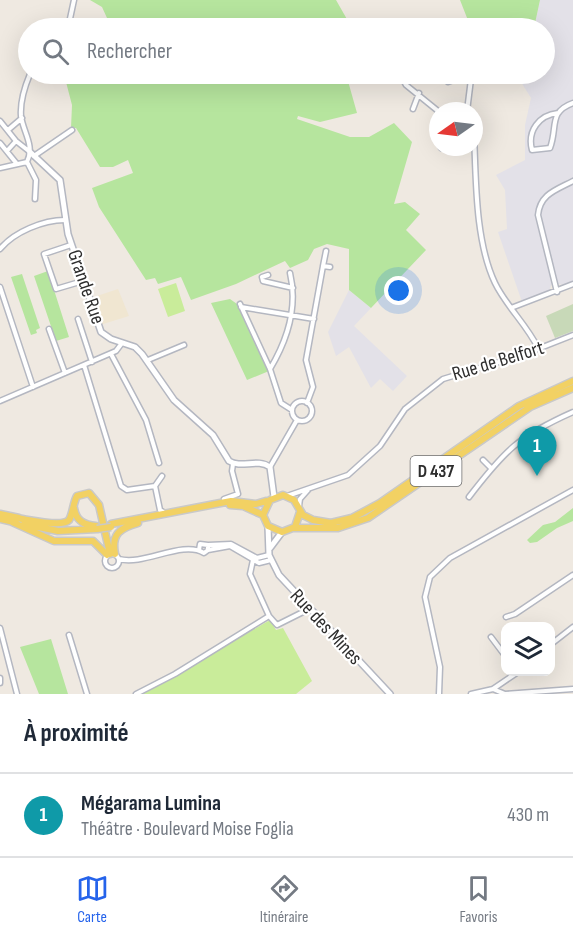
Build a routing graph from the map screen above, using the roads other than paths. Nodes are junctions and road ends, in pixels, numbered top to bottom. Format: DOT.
graph roads {
  1 [pos="74,0"];
  2 [pos="70,18"];
  3 [pos="28,84"];
  4 [pos="405,84"];
  5 [pos="470,84"];
  6 [pos="419,93"];
  7 [pos="429,102"];
  8 [pos="467,102"];
  9 [pos="573,103"];
  10 [pos="413,109"];
  11 [pos="558,113"];
  12 [pos="21,118"];
  13 [pos="0,122"];
  14 [pos="8,130"];
  15 [pos="72,130"];
  16 [pos="16,141"];
  17 [pos="0,143"];
  18 [pos="7,152"];
  19 [pos="32,154"];
  20 [pos="475,156"];
  21 [pos="27,162"];
  22 [pos="17,164"];
  23 [pos="0,168"];
  24 [pos="573,181"];
  25 [pos="35,199"];
  26 [pos="65,220"];
  27 [pos="71,245"];
  28 [pos="0,249"];
  29 [pos="326,251"];
  30 [pos="323,266"];
  31 [pos="330,267"];
  32 [pos="290,273"];
  33 [pos="268,274"];
  34 [pos="82,281"];
  35 [pos="573,285"];
  36 [pos="0,287"];
  37 [pos="293,288"];
  38 [pos="557,292"];
  39 [pos="511,308"];
  40 [pos="292,316"];
  41 [pos="314,319"];
  42 [pos="78,320"];
  43 [pos="49,329"];
  44 [pos="573,335"];
  45 [pos="122,343"];
  46 [pos="184,345"];
  47 [pos="538,348"];
  48 [pos="111,354"];
  49 [pos="148,360"];
  50 [pos="92,362"];
  51 [pos="84,365"];
  52 [pos="270,369"];
  53 [pos="65,373"];
  54 [pos="573,381"];
  55 [pos="33,387"];
  56 [pos="573,388"];
  57 [pos="1,401"];
  58 [pos="307,403"];
  59 [pos="292,410"];
  60 [pos="573,412"];
  61 [pos="297,420"];
  62 [pos="483,460"];
  63 [pos="159,463"];
  64 [pos="233,464"];
  65 [pos="270,466"];
  66 [pos="491,468"];
  67 [pos="162,476"];
  68 [pos="155,486"];
  69 [pos="274,486"];
  70 [pos="312,487"];
  71 [pos="573,490"];
  72 [pos="285,496"];
  73 [pos="469,497"];
  74 [pos="272,498"];
  75 [pos="74,501"];
  76 [pos="299,509"];
  77 [pos="0,514"];
  78 [pos="263,515"];
  79 [pos="0,519"];
  80 [pos="14,520"];
  81 [pos="138,523"];
  82 [pos="111,525"];
  83 [pos="268,526"];
  84 [pos="97,528"];
  85 [pos="292,529"];
  86 [pos="282,532"];
  87 [pos="199,548"];
  88 [pos="208,548"];
  89 [pos="114,557"];
  90 [pos="270,558"];
  91 [pos="253,560"];
  92 [pos="573,575"];
  93 [pos="309,609"];
  94 [pos="270,616"];
  95 [pos="506,617"];
  96 [pos="573,627"];
  97 [pos="0,628"];
  98 [pos="69,635"];
  99 [pos="491,637"];
  100 [pos="555,641"];
  101 [pos="501,650"];
  102 [pos="511,676"];
  103 [pos="573,688"];
  104 [pos="492,689"];
  105 [pos="17,694"];
  106 [pos="87,694"];
  107 [pos="136,694"];
  108 [pos="390,694"];
  109 [pos="439,694"];
  110 [pos="471,694"];
  1 -- 2 [label="street"];
  3 -- 12 [label="street"];
  4 -- 6 [label="street"];
  5 -- 8 [label="street"];
  6 -- 7 [label="street"];
  6 -- 10 [label="street"];
  9 -- 11 [label="street"];
  11 -- 11 [label="street"];
  12 -- 14 [label="street"];
  12 -- 19 [label="street"];
  13 -- 14 [label="street"];
  14 -- 16 [label="street"];
  15 -- 19 [label="street"];
  16 -- 18 [label="street"];
  16 -- 19 [label="street"];
  17 -- 18 [label="street"];
  18 -- 22 [label="street"];
  19 -- 21 [label="street"];
  19 -- 26 [label="street, Grande Rue"];
  20 -- 39 [label="street"];
  21 -- 22 [label="street"];
  21 -- 25 [label="street"];
  22 -- 23 [label="street"];
  24 -- 38 [label="street"];
  26 -- 27 [label="street, Grande Rue"];
  26 -- 28 [label="street"];
  27 -- 34 [label="street, Grande Rue"];
  27 -- 34 [label="street"];
  29 -- 30 [label="street"];
  30 -- 31 [label="street"];
  30 -- 41 [label="street"];
  32 -- 37 [label="street"];
  33 -- 37 [label="street"];
  34 -- 45 [label="street, Grande Rue"];
  35 -- 38 [label="street"];
  36 -- 55 [label="street"];
  37 -- 40 [label="street"];
  38 -- 39 [label="street"];
  39 -- 47 [label="street"];
  40 -- 41 [label="street"];
  40 -- 52 [label="street"];
  40 -- 52 [label="street"];
  41 -- 58 [label="street"];
  42 -- 50 [label="street"];
  43 -- 53 [label="street"];
  44 -- 47 [label="street, Rue de Belfort"];
  45 -- 48 [label="street"];
  45 -- 49 [label="street, Grande Rue"];
  46 -- 49 [label="street"];
  47 -- 70 [label="street, Rue de Belfort"];
  48 -- 50 [label="street"];
  48 -- 63 [label="street"];
  49 -- 64 [label="street, Grande Rue"];
  50 -- 51 [label="street"];
  51 -- 53 [label="street"];
  51 -- 68 [label="street"];
  52 -- 59 [label="street"];
  53 -- 55 [label="street"];
  54 -- 76 [label="main road, D 437"];
  55 -- 57 [label="street"];
  56 -- 85 [label="main road, D 437"];
  58 -- 59 [label="street"];
  58 -- 61 [label="street"];
  59 -- 61 [label="street"];
  60 -- 66 [label="street"];
  61 -- 65 [label="street"];
  62 -- 66 [label="street"];
  64 -- 65 [label="street"];
  64 -- 68 [label="street"];
  65 -- 69 [label="street"];
  66 -- 73 [label="street"];
  67 -- 68 [label="street"];
  69 -- 72 [label="street"];
  69 -- 74 [label="street"];
  70 -- 72 [label="street, Rue de Belfort"];
  70 -- 76 [label="street"];
  71 -- 109 [label="street"];
  72 -- 74 [label="main road"];
  72 -- 76 [label="main road"];
  74 -- 78 [label="main road"];
  74 -- 82 [label="main road"];
  75 -- 80 [label="main road"];
  75 -- 84 [label="main road"];
  75 -- 89 [label="main road"];
  76 -- 85 [label="main road"];
  77 -- 80 [label="main road"];
  78 -- 81 [label="main road"];
  78 -- 83 [label="main road"];
  79 -- 80 [label="main road"];
  80 -- 84 [label="main road"];
  80 -- 84 [label="main road"];
  80 -- 89 [label="main road"];
  81 -- 82 [label="main road"];
  81 -- 89 [label="main road"];
  82 -- 84 [label="main road, bridge"];
  83 -- 86 [label="main road"];
  83 -- 90 [label="street"];
  85 -- 86 [label="main road"];
  86 -- 90 [label="street"];
  87 -- 88 [label="street"];
  87 -- 88 [label="street"];
  87 -- 89 [label="street"];
  88 -- 90 [label="street"];
  88 -- 91 [label="street"];
  90 -- 91 [label="street"];
  90 -- 93 [label="street, Rue des Mines"];
  91 -- 94 [label="street"];
  92 -- 95 [label="street"];
  93 -- 94 [label="street"];
  93 -- 108 [label="street, Rue des Mines"];
  94 -- 107 [label="street"];
  96 -- 100 [label="street"];
  97 -- 105 [label="street"];
  98 -- 106 [label="street"];
  99 -- 101 [label="street"];
  102 -- 104 [label="street"];
  103 -- 104 [label="street"];
  104 -- 110 [label="street"];
}
